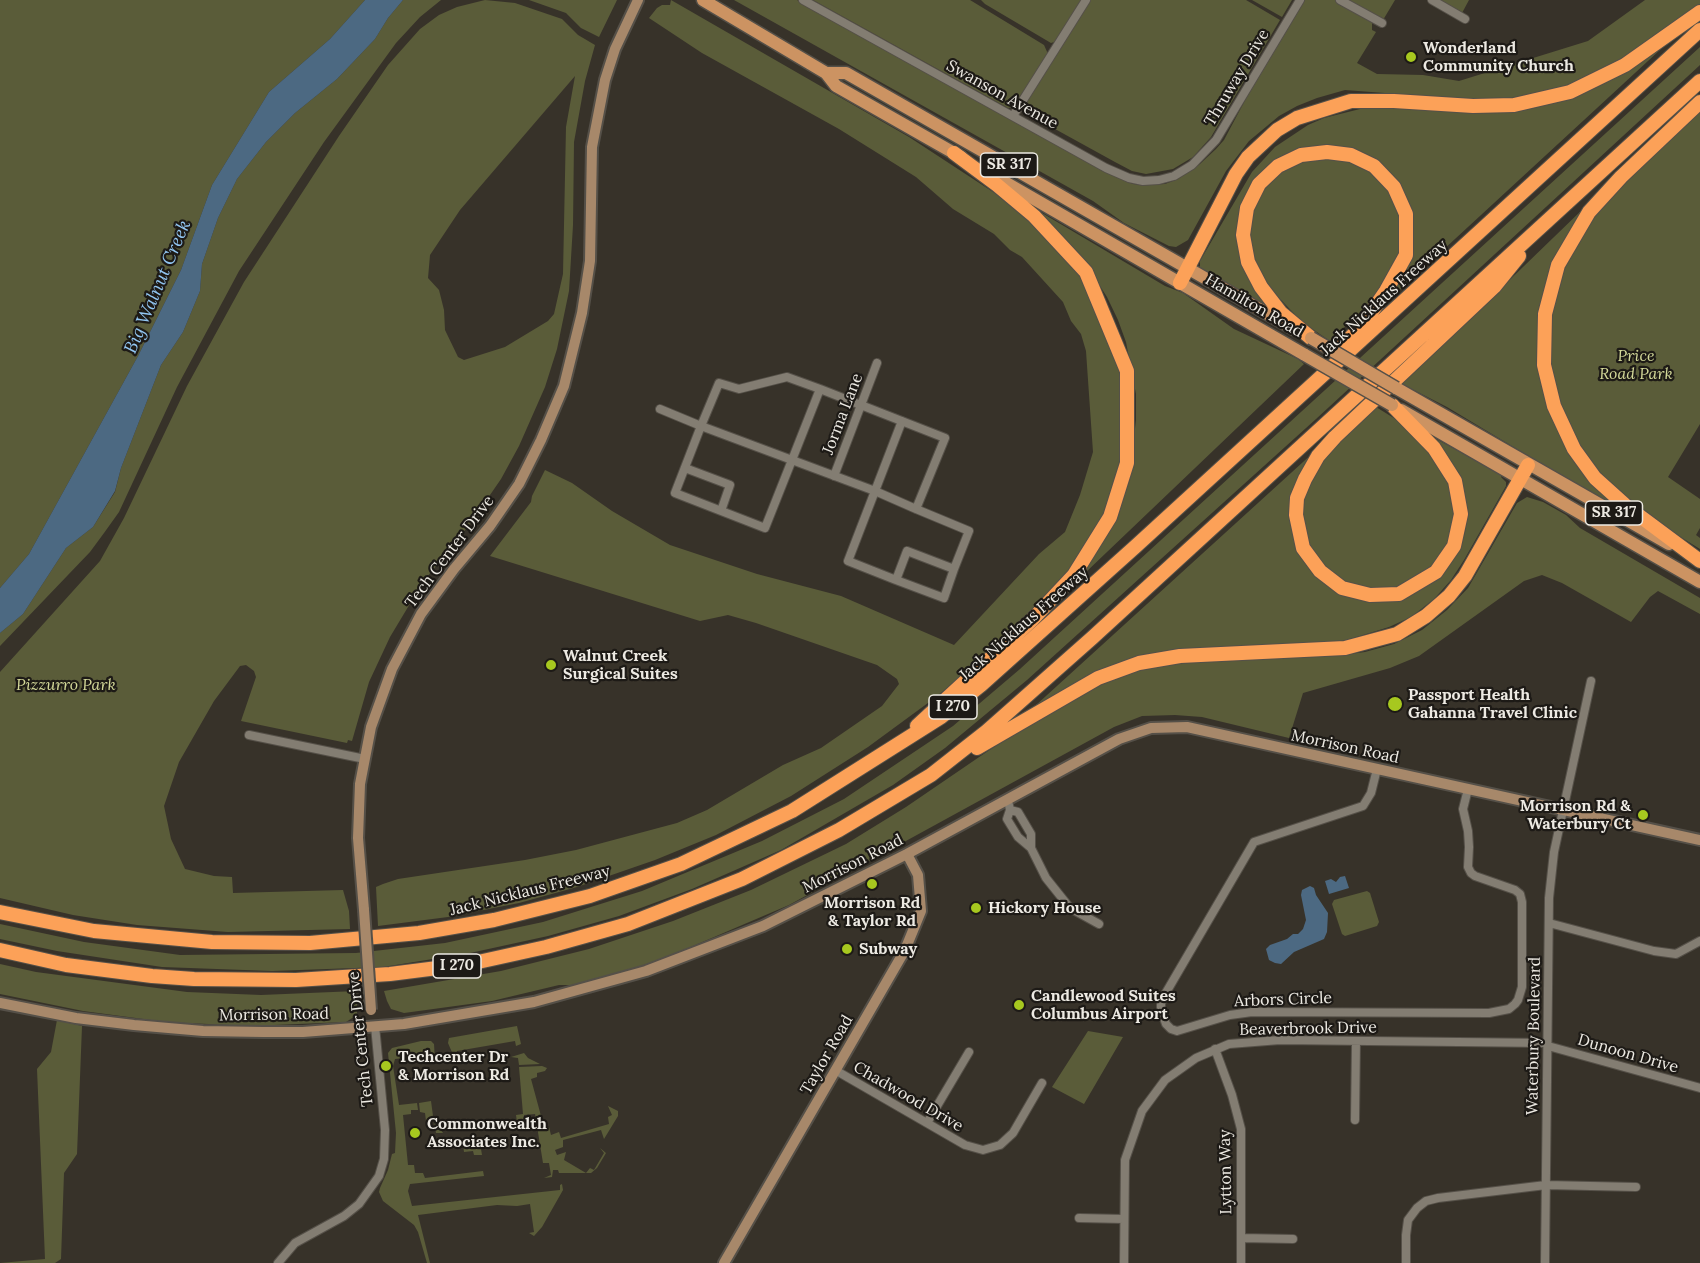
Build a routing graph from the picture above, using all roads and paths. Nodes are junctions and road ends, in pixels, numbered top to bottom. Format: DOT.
graph roads {
  1 [pos="638,0"];
  2 [pos="703,0"];
  3 [pos="803,0"];
  4 [pos="1086,0"];
  5 [pos="1300,0"];
  6 [pos="1340,0"];
  7 [pos="1432,0"];
  8 [pos="1700,12"];
  9 [pos="1465,19"];
  10 [pos="1382,23"];
  11 [pos="1700,30"];
  12 [pos="826,73"];
  13 [pos="1700,81"];
  14 [pos="1700,102"];
  15 [pos="1013,116"];
  16 [pos="954,153"];
  17 [pos="1192,165"];
  18 [pos="1550,219"];
  19 [pos="1188,268"];
  20 [pos="1180,283"];
  21 [pos="1311,338"];
  22 [pos="877,363"];
  23 [pos="820,389"];
  24 [pos="861,405"];
  25 [pos="1392,405"];
  26 [pos="660,409"];
  27 [pos="902,421"];
  28 [pos="701,426"];
  29 [pos="792,460"];
  30 [pos="1528,465"];
  31 [pos="685,468"];
  32 [pos="834,476"];
  33 [pos="1521,478"];
  34 [pos="875,491"];
  35 [pos="1192,495"];
  36 [pos="916,509"];
  37 [pos="720,511"];
  38 [pos="1700,562"];
  39 [pos="954,569"];
  40 [pos="897,580"];
  41 [pos="1700,582"];
  42 [pos="1591,681"];
  43 [pos="249,735"];
  44 [pos="899,743"];
  45 [pos="365,759"];
  46 [pos="1377,769"];
  47 [pos="931,775"];
  48 [pos="1468,789"];
  49 [pos="1008,805"];
  50 [pos="1564,811"];
  51 [pos="1700,840"];
  52 [pos="1031,848"];
  53 [pos="907,854"];
  54 [pos="0,912"];
  55 [pos="1549,923"];
  56 [pos="1099,924"];
  57 [pos="1700,941"];
  58 [pos="0,950"];
  59 [pos="0,1003"];
  60 [pos="375,1026"];
  61 [pos="1356,1041"];
  62 [pos="1547,1044"];
  63 [pos="1215,1048"];
  64 [pos="969,1052"];
  65 [pos="835,1071"];
  66 [pos="1042,1083"];
  67 [pos="1700,1088"];
  68 [pos="1355,1119"];
  69 [pos="927,1124"];
  70 [pos="1546,1185"];
  71 [pos="1636,1187"];
  72 [pos="1079,1218"];
  73 [pos="1124,1219"];
  74 [pos="1241,1238"];
  75 [pos="1293,1239"];
  76 [pos="278,1263"];
  77 [pos="724,1263"];
  78 [pos="1124,1263"];
  79 [pos="1241,1263"];
  80 [pos="1406,1263"];
  81 [pos="1545,1263"];
  1 -- 45 [label="main road, Tech Center Drive"];
  2 -- 12 [label="main road, Hamilton Road / SR 317"];
  3 -- 15 [label="street, Swanson Avenue"];
  4 -- 15 [label="street"];
  5 -- 17 [label="street, Thruway Drive"];
  6 -- 10 [label="street"];
  7 -- 9 [label="street"];
  8 -- 19 [label="highway"];
  11 -- 35 [label="highway, Jack Nicklaus Freeway / I 270"];
  12 -- 16 [label="main road, Hamilton Road / SR 317"];
  12 -- 19 [label="main road, Hamilton Road / SR 317"];
  13 -- 18 [label="highway, I 270"];
  14 -- 38 [label="highway"];
  15 -- 17 [label="street, Swanson Avenue"];
  16 -- 20 [label="main road, Hamilton Road / SR 317"];
  16 -- 44 [label="highway"];
  18 -- 25 [label="highway"];
  18 -- 47 [label="highway, I 270"];
  19 -- 20 [label="highway"];
  19 -- 21 [label="main road, Hamilton Road / SR 317"];
  20 -- 25 [label="main road, Hamilton Road / SR 317, bridge"];
  21 -- 30 [label="main road, Hamilton Road / SR 317, bridge"];
  21 -- 35 [label="highway"];
  22 -- 24 [label="street, Jorma Lane"];
  23 -- 24 [label="street"];
  23 -- 28 [label="street"];
  23 -- 29 [label="street"];
  24 -- 27 [label="street"];
  24 -- 32 [label="street, Jorma Lane"];
  25 -- 33 [label="main road, Hamilton Road / SR 317"];
  26 -- 28 [label="street"];
  27 -- 34 [label="street"];
  27 -- 36 [label="street"];
  28 -- 29 [label="street"];
  28 -- 31 [label="street"];
  29 -- 32 [label="street"];
  29 -- 37 [label="street"];
  30 -- 33 [label="highway"];
  30 -- 38 [label="main road, Hamilton Road / SR 317"];
  31 -- 37 [label="street"];
  31 -- 37 [label="street"];
  32 -- 34 [label="street"];
  33 -- 41 [label="main road, Hamilton Road / SR 317"];
  33 -- 47 [label="highway"];
  34 -- 36 [label="street"];
  34 -- 40 [label="street"];
  35 -- 44 [label="highway, Jack Nicklaus Freeway / I 270"];
  36 -- 39 [label="street"];
  39 -- 40 [label="street"];
  39 -- 40 [label="street"];
  42 -- 50 [label="street, Waterbury Boulevard"];
  43 -- 45 [label="street"];
  44 -- 54 [label="highway, Jack Nicklaus Freeway / I 270"];
  45 -- 60 [label="main road, Tech Center Drive, bridge"];
  46 -- 48 [label="main road, Morrison Road"];
  46 -- 48 [label="street, Arbors Circle"];
  46 -- 49 [label="main road, Morrison Road"];
  47 -- 58 [label="highway, I 270"];
  48 -- 50 [label="main road, Morrison Road"];
  49 -- 52 [label="street"];
  49 -- 52 [label="street"];
  49 -- 53 [label="main road, Morrison Road"];
  50 -- 51 [label="main road, Morrison Road"];
  50 -- 55 [label="street, Waterbury Boulevard"];
  52 -- 56 [label="street"];
  53 -- 60 [label="main road, Morrison Road"];
  53 -- 65 [label="main road, Taylor Road"];
  55 -- 57 [label="street"];
  55 -- 62 [label="street, Waterbury Boulevard"];
  59 -- 60 [label="main road, Morrison Road"];
  60 -- 76 [label="street, Tech Center Drive"];
  61 -- 62 [label="street, Beaverbrook Drive"];
  61 -- 63 [label="street, Beaverbrook Drive"];
  61 -- 68 [label="street"];
  62 -- 67 [label="street, Dunoon Drive"];
  62 -- 70 [label="street, Waterbury Boulevard"];
  63 -- 73 [label="street, Beaverbrook Drive"];
  63 -- 74 [label="street, Lytton Way"];
  64 -- 69 [label="street"];
  65 -- 69 [label="street, Chadwood Drive"];
  65 -- 77 [label="main road, Taylor Road"];
  66 -- 69 [label="street, Chadwood Drive"];
  70 -- 71 [label="street"];
  70 -- 80 [label="street"];
  70 -- 81 [label="street, Waterbury Boulevard"];
  72 -- 73 [label="street"];
  73 -- 78 [label="street, Beaverbrook Drive"];
  74 -- 75 [label="street"];
  74 -- 79 [label="street, Lytton Way"];
}
